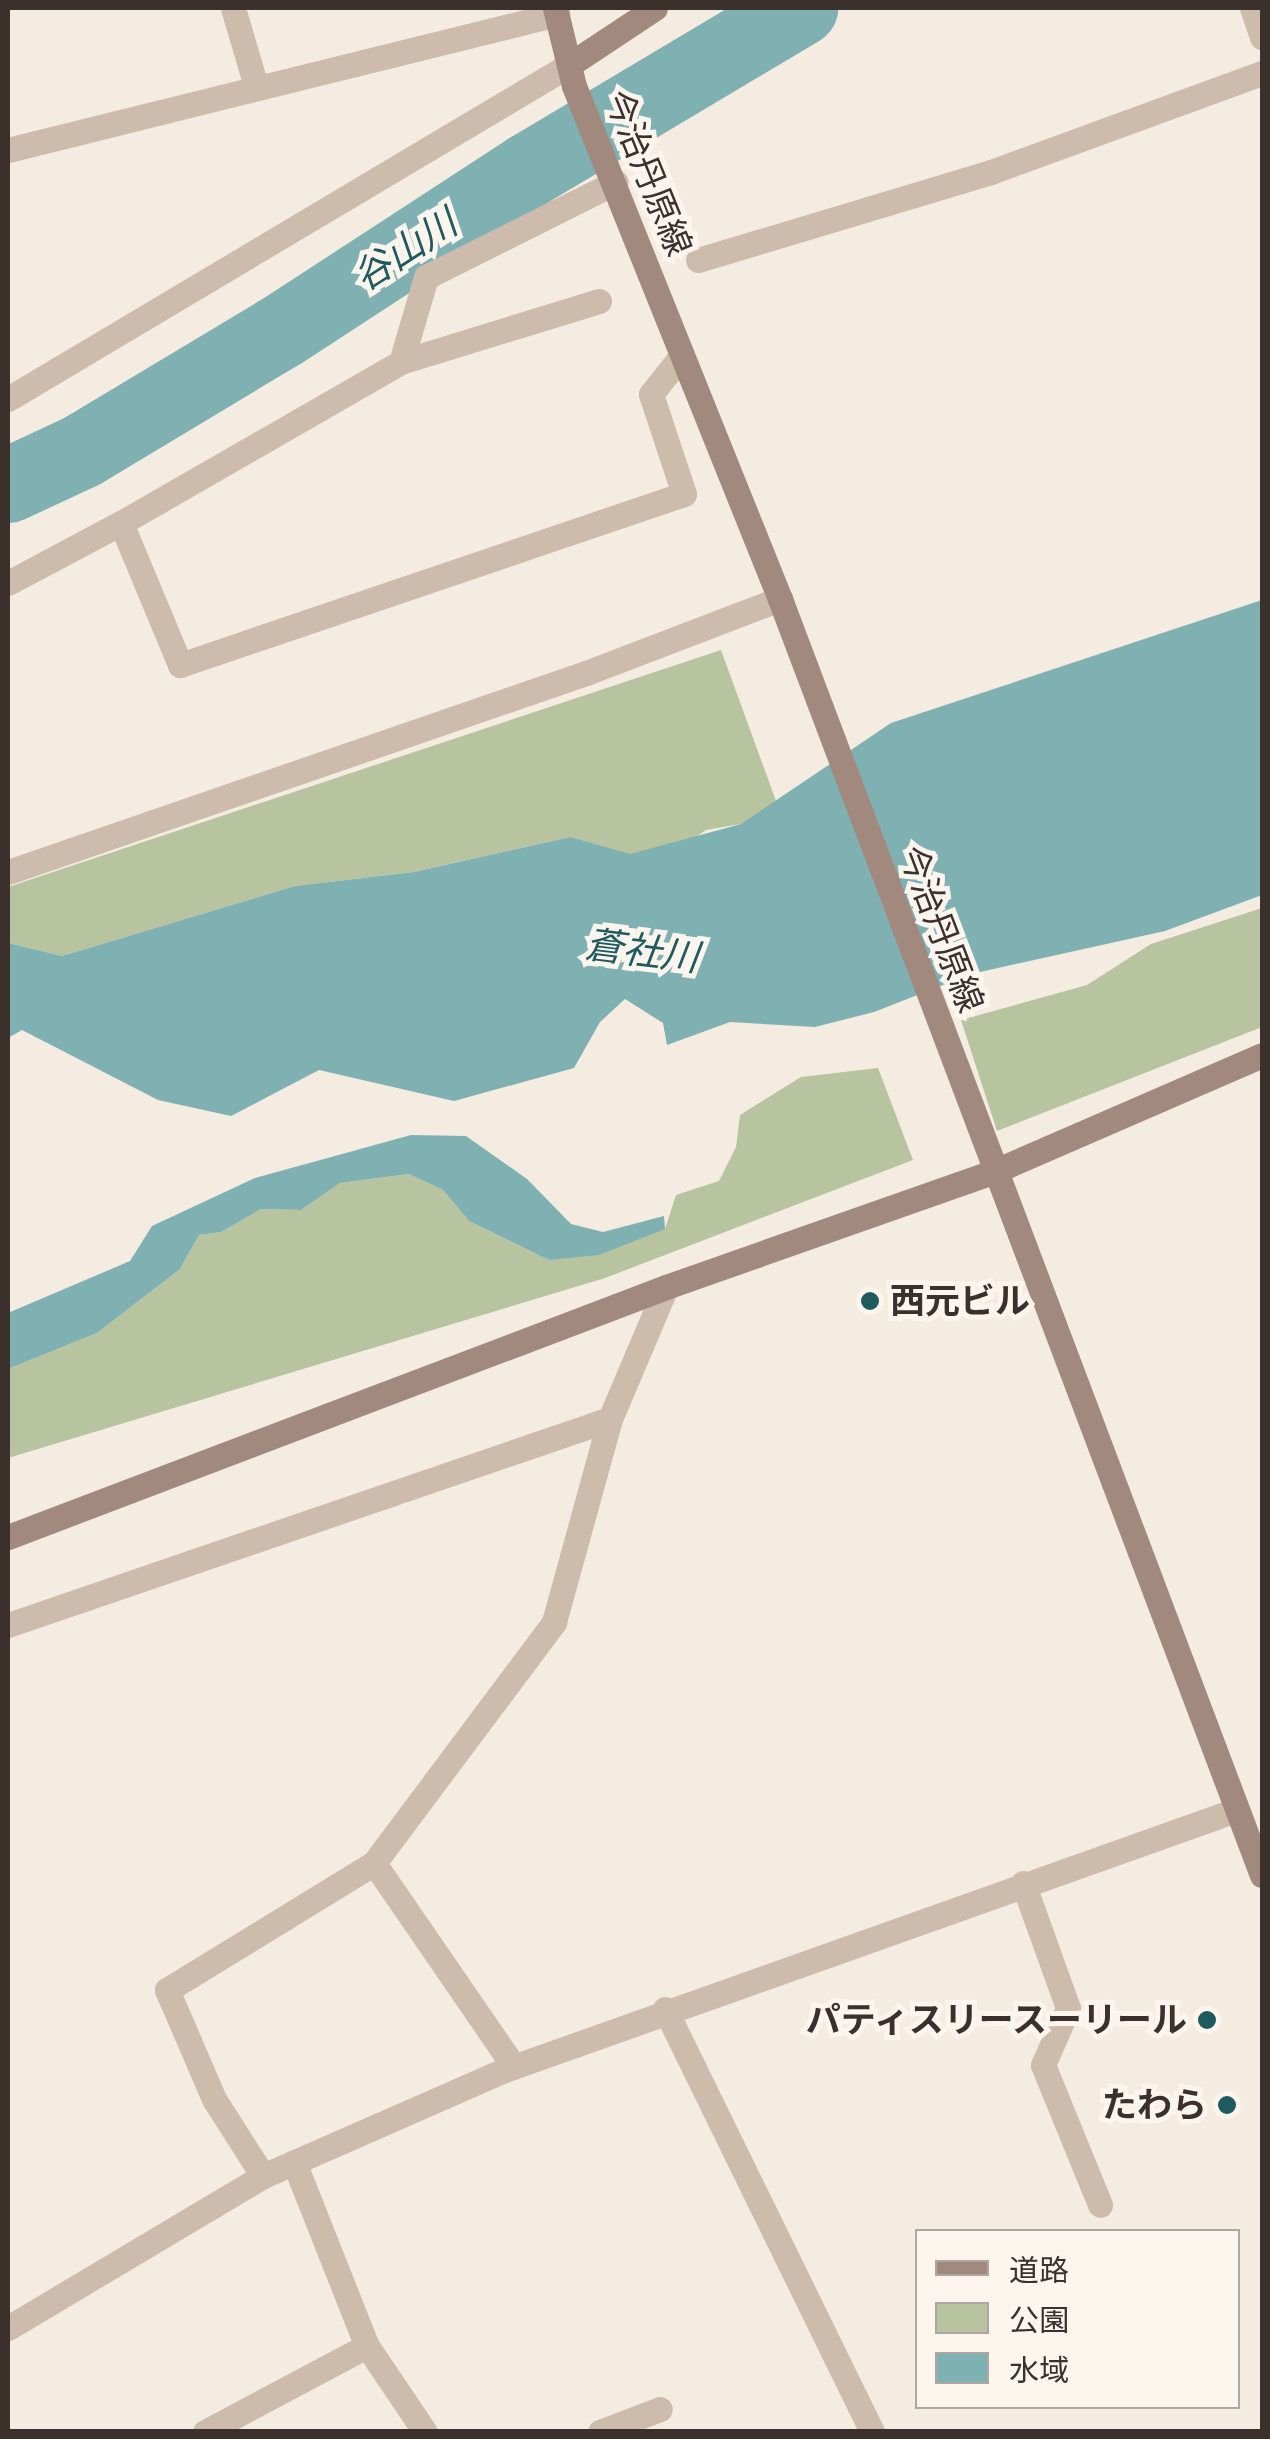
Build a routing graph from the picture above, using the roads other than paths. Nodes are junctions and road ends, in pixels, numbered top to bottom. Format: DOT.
graph roads {
  1 [pos="233,8"];
  2 [pos="655,8"];
  3 [pos="1252,8"];
  4 [pos="556,11"];
  5 [pos="1262,37"];
  6 [pos="1262,73"];
  7 [pos="572,76"];
  8 [pos="256,86"];
  9 [pos="8,150"];
  10 [pos="613,173"];
  11 [pos="698,260"];
  12 [pos="599,301"];
  13 [pos="682,354"];
  14 [pos="401,362"];
  15 [pos="8,398"];
  16 [pos="121,523"];
  17 [pos="8,584"];
  18 [pos="780,599"];
  19 [pos="8,872"];
  20 [pos="1261,1056"];
  21 [pos="993,1172"];
  22 [pos="666,1287"];
  23 [pos="610,1419"];
  24 [pos="8,1536"];
  25 [pos="8,1625"];
  26 [pos="1236,1810"];
  27 [pos="374,1863"];
  28 [pos="1262,1876"];
  29 [pos="1023,1884"];
  30 [pos="665,2009"];
  31 [pos="514,2067"];
  32 [pos="294,2162"];
  33 [pos="262,2176"];
  34 [pos="1100,2205"];
  35 [pos="8,2328"];
  36 [pos="368,2346"];
  37 [pos="660,2409"];
  38 [pos="204,2432"];
  39 [pos="425,2432"];
  40 [pos="600,2432"];
  41 [pos="872,2432"];
  1 -- 8 [label="street"];
  2 -- 7 [label="main road"];
  3 -- 5 [label="street"];
  4 -- 7 [label="main road, 今治丹原線"];
  4 -- 8 [label="street"];
  6 -- 11 [label="street"];
  7 -- 10 [label="main road, 今治丹原線"];
  7 -- 15 [label="street"];
  8 -- 9 [label="street"];
  10 -- 13 [label="main road, 今治丹原線"];
  10 -- 14 [label="street"];
  12 -- 14 [label="street"];
  13 -- 16 [label="street"];
  13 -- 18 [label="main road, 今治丹原線"];
  14 -- 16 [label="street"];
  16 -- 17 [label="street"];
  18 -- 19 [label="street"];
  18 -- 21 [label="main road, 今治丹原線"];
  20 -- 21 [label="main road"];
  21 -- 22 [label="main road"];
  21 -- 26 [label="main road, 今治丹原線"];
  22 -- 23 [label="street"];
  22 -- 24 [label="main road"];
  23 -- 25 [label="street"];
  23 -- 27 [label="street"];
  26 -- 28 [label="main road, 今治丹原線"];
  26 -- 29 [label="street"];
  27 -- 31 [label="street"];
  27 -- 33 [label="street"];
  29 -- 30 [label="street"];
  29 -- 34 [label="street"];
  30 -- 31 [label="street"];
  30 -- 41 [label="street"];
  31 -- 32 [label="street"];
  32 -- 33 [label="street"];
  32 -- 36 [label="street"];
  33 -- 35 [label="street"];
  36 -- 38 [label="street"];
  36 -- 39 [label="street"];
  37 -- 40 [label="street"];
}
